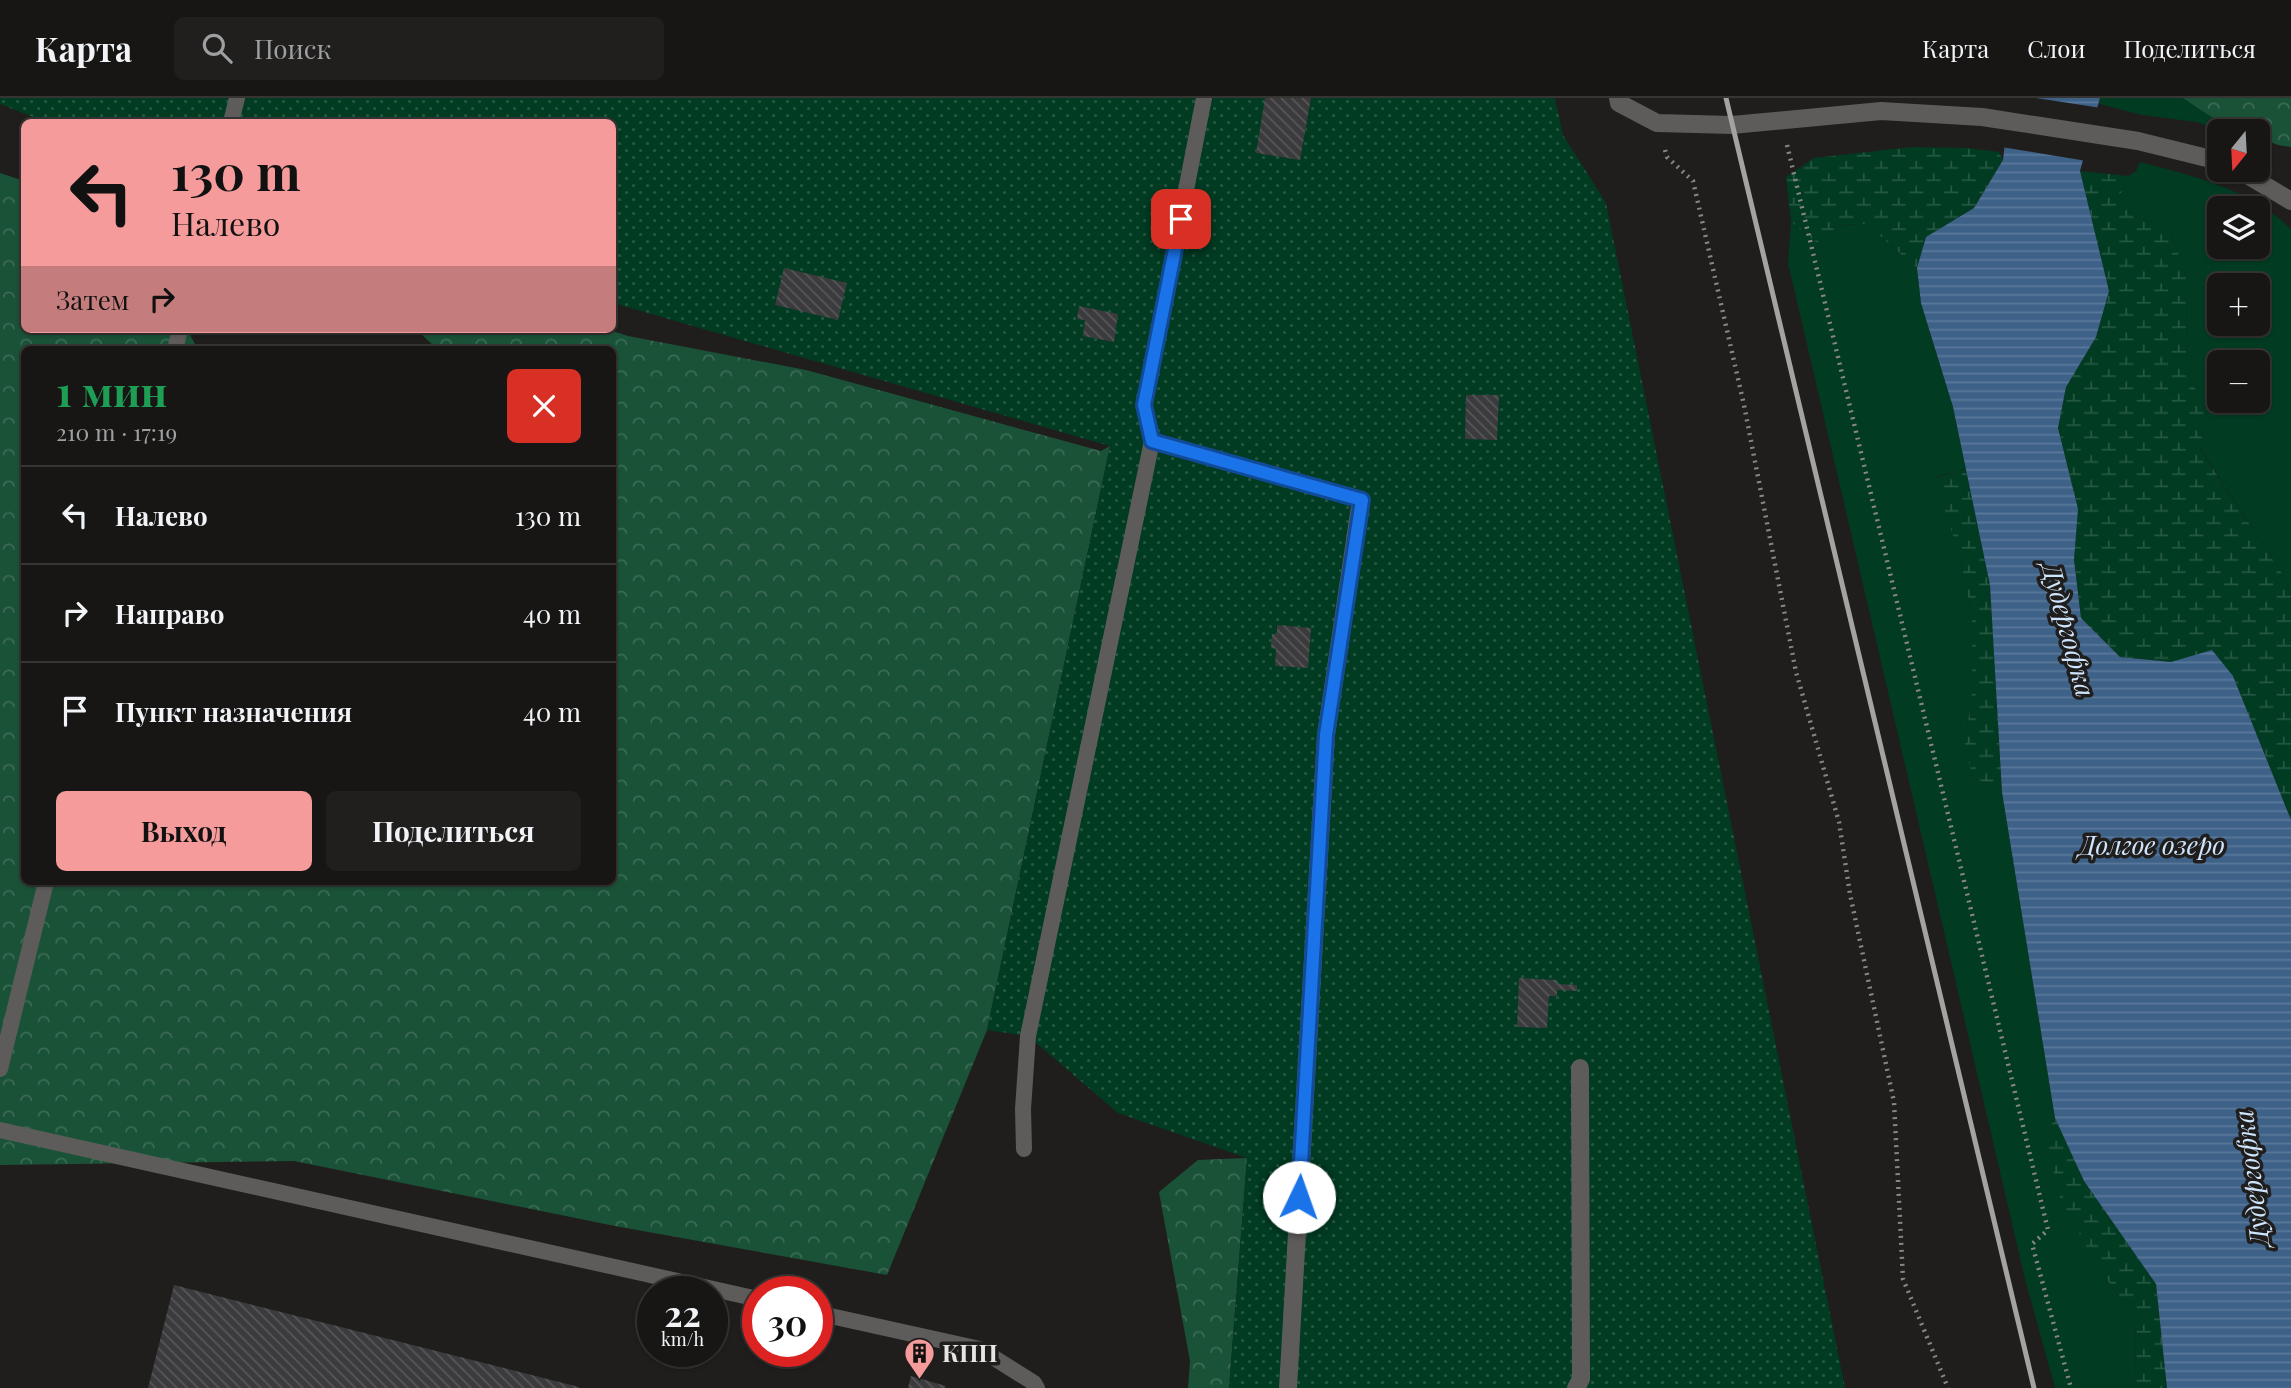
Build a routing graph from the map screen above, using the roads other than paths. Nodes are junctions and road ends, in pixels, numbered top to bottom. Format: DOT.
graph roads {
  1 [pos="237,98"];
  2 [pos="1204,98"];
  3 [pos="1618,98"];
  4 [pos="232,119"];
  5 [pos="2207,158"];
  6 [pos="2259,182"];
  7 [pos="2291,201"];
  8 [pos="1152,441"];
  9 [pos="1362,500"];
  10 [pos="45,885"];
  11 [pos="1580,1068"];
  12 [pos="0,1069"];
  13 [pos="0,1130"];
  14 [pos="1024,1150"];
  15 [pos="742,1295"];
  16 [pos="833,1316"];
  17 [pos="1037,1388"];
  18 [pos="1290,1388"];
  19 [pos="1576,1388"];
  1 -- 4 [label="lane"];
  2 -- 8 [label="lane"];
  3 -- 5 [label="street"];
  6 -- 7 [label="street"];
  8 -- 9 [label="lane"];
  8 -- 14 [label="lane"];
  9 -- 18 [label="street"];
  10 -- 12 [label="lane"];
  11 -- 19 [label="street"];
  13 -- 15 [label="lane"];
  16 -- 17 [label="lane"];
}
